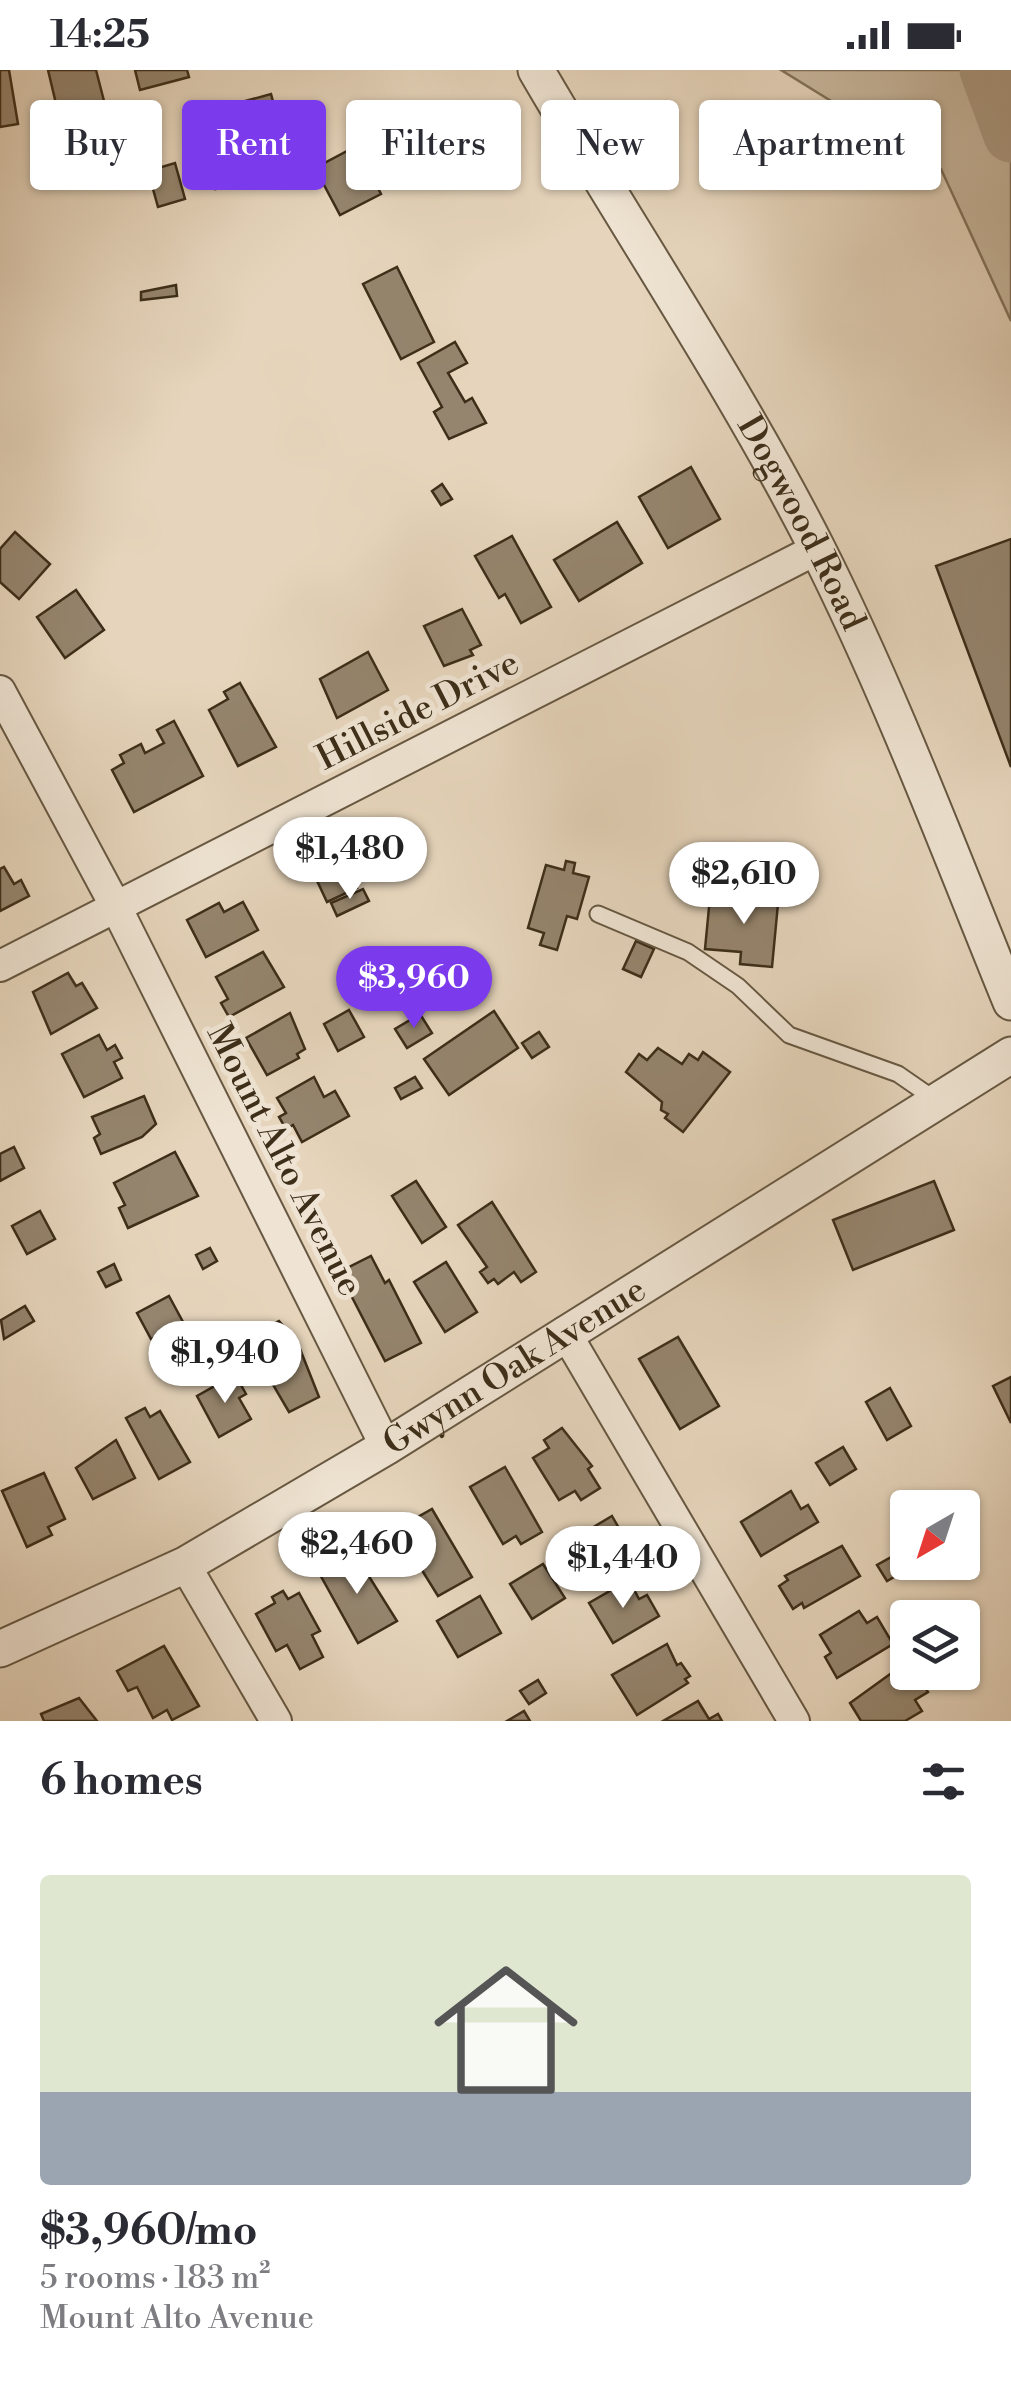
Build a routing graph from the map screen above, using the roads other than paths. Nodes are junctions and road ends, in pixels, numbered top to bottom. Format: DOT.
graph roads {
  1 [pos="536,70"];
  2 [pos="818,550"];
  3 [pos="0,691"];
  4 [pos="116,907"];
  5 [pos="598,914"];
  6 [pos="0,966"];
  7 [pos="1011,1002"];
  8 [pos="1011,1055"];
  9 [pos="937,1101"];
  10 [pos="565,1332"];
  11 [pos="386,1446"];
  12 [pos="185,1565"];
  13 [pos="0,1649"];
  14 [pos="276,1721"];
  15 [pos="794,1721"];
  1 -- 2 [label="street, Dogwood Road"];
  2 -- 4 [label="street, Hillside Drive"];
  2 -- 7 [label="street, Dogwood Road"];
  3 -- 4 [label="street, Mount Alto Avenue"];
  4 -- 6 [label="street, Hillside Drive"];
  4 -- 11 [label="street, Mount Alto Avenue"];
  5 -- 9 [label="lane"];
  8 -- 9 [label="street, Gwynn Oak Avenue"];
  9 -- 10 [label="street, Gwynn Oak Avenue"];
  10 -- 11 [label="street, Gwynn Oak Avenue"];
  10 -- 15 [label="street"];
  11 -- 12 [label="street, Gwynn Oak Avenue"];
  12 -- 13 [label="street, Gwynn Oak Avenue"];
  12 -- 14 [label="street"];
}
